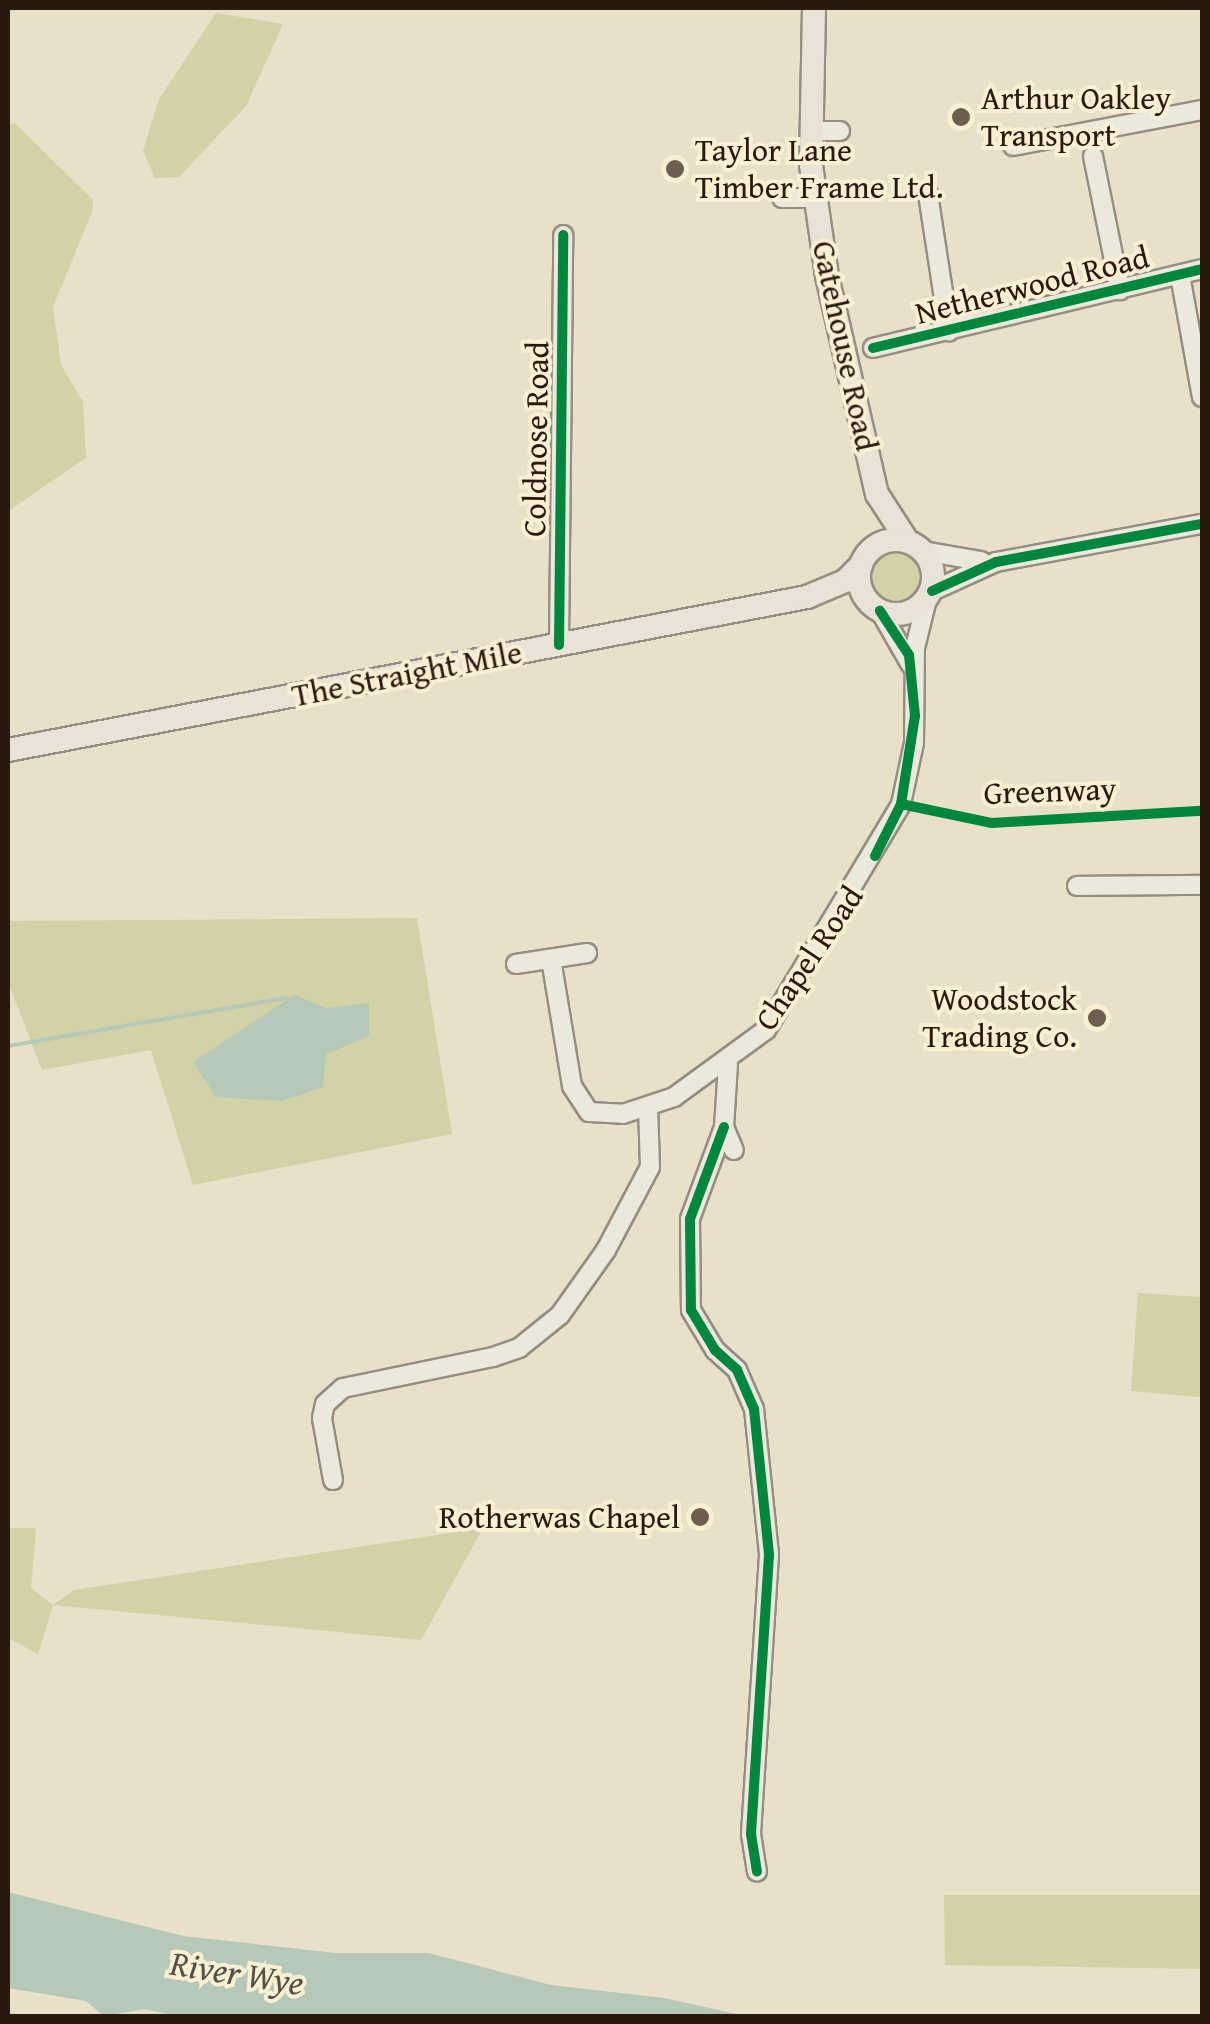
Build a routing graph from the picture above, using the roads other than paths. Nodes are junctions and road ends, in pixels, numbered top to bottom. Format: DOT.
graph roads {
  1 [pos="814,8"];
  2 [pos="1202,110"];
  3 [pos="810,130"];
  4 [pos="840,131"];
  5 [pos="1013,146"];
  6 [pos="1093,156"];
  7 [pos="928,194"];
  8 [pos="782,198"];
  9 [pos="814,198"];
  10 [pos="564,234"];
  11 [pos="1202,269"];
  12 [pos="1180,274"];
  13 [pos="1120,290"];
  14 [pos="949,331"];
  15 [pos="873,348"];
  16 [pos="1202,397"];
  17 [pos="877,494"];
  18 [pos="1202,524"];
  19 [pos="916,546"];
  20 [pos="867,557"];
  21 [pos="996,562"];
  22 [pos="929,595"];
  23 [pos="806,597"];
  24 [pos="878,610"];
  25 [pos="559,645"];
  26 [pos="913,670"];
  27 [pos="8,750"];
  28 [pos="1202,885"];
  29 [pos="1077,886"];
  30 [pos="587,952"];
  31 [pos="551,959"];
  32 [pos="516,964"];
  33 [pos="728,1064"];
  34 [pos="648,1107"];
  35 [pos="724,1126"];
  36 [pos="734,1150"];
  37 [pos="333,1480"];
  38 [pos="757,1872"];
  1 -- 3 [label="main road, Gatehouse Road"];
  2 -- 5 [label="street"];
  3 -- 4 [label="street"];
  3 -- 9 [label="main road, Gatehouse Road"];
  6 -- 13 [label="street"];
  7 -- 14 [label="street"];
  8 -- 9 [label="street, Gatehouse Road"];
  9 -- 17 [label="main road, Gatehouse Road"];
  10 -- 25 [label="street, Coldnose Road"];
  11 -- 12 [label="street, Netherwood Road"];
  12 -- 13 [label="street, Netherwood Road"];
  12 -- 16 [label="street"];
  13 -- 14 [label="street, Netherwood Road"];
  14 -- 15 [label="street, Netherwood Road"];
  17 -- 19 [label="main road, Gatehouse Road"];
  17 -- 20 [label="main road, Gatehouse Road"];
  18 -- 21 [label="street"];
  19 -- 20 [label="main road"];
  19 -- 21 [label="street"];
  19 -- 22 [label="main road"];
  20 -- 23 [label="main road, The Straight Mile"];
  20 -- 24 [label="main road"];
  21 -- 22 [label="street"];
  22 -- 24 [label="main road"];
  22 -- 26 [label="street, Chapel Road"];
  23 -- 24 [label="main road, The Straight Mile"];
  23 -- 25 [label="main road, The Straight Mile"];
  24 -- 26 [label="street, Chapel Road"];
  25 -- 27 [label="main road, The Straight Mile"];
  26 -- 33 [label="street, Chapel Road"];
  28 -- 29 [label="street"];
  30 -- 31 [label="street"];
  31 -- 32 [label="street"];
  31 -- 34 [label="street, Chapel Road"];
  33 -- 34 [label="street, Chapel Road"];
  33 -- 35 [label="street"];
  34 -- 37 [label="street"];
  35 -- 36 [label="street"];
  35 -- 38 [label="street"];
}
